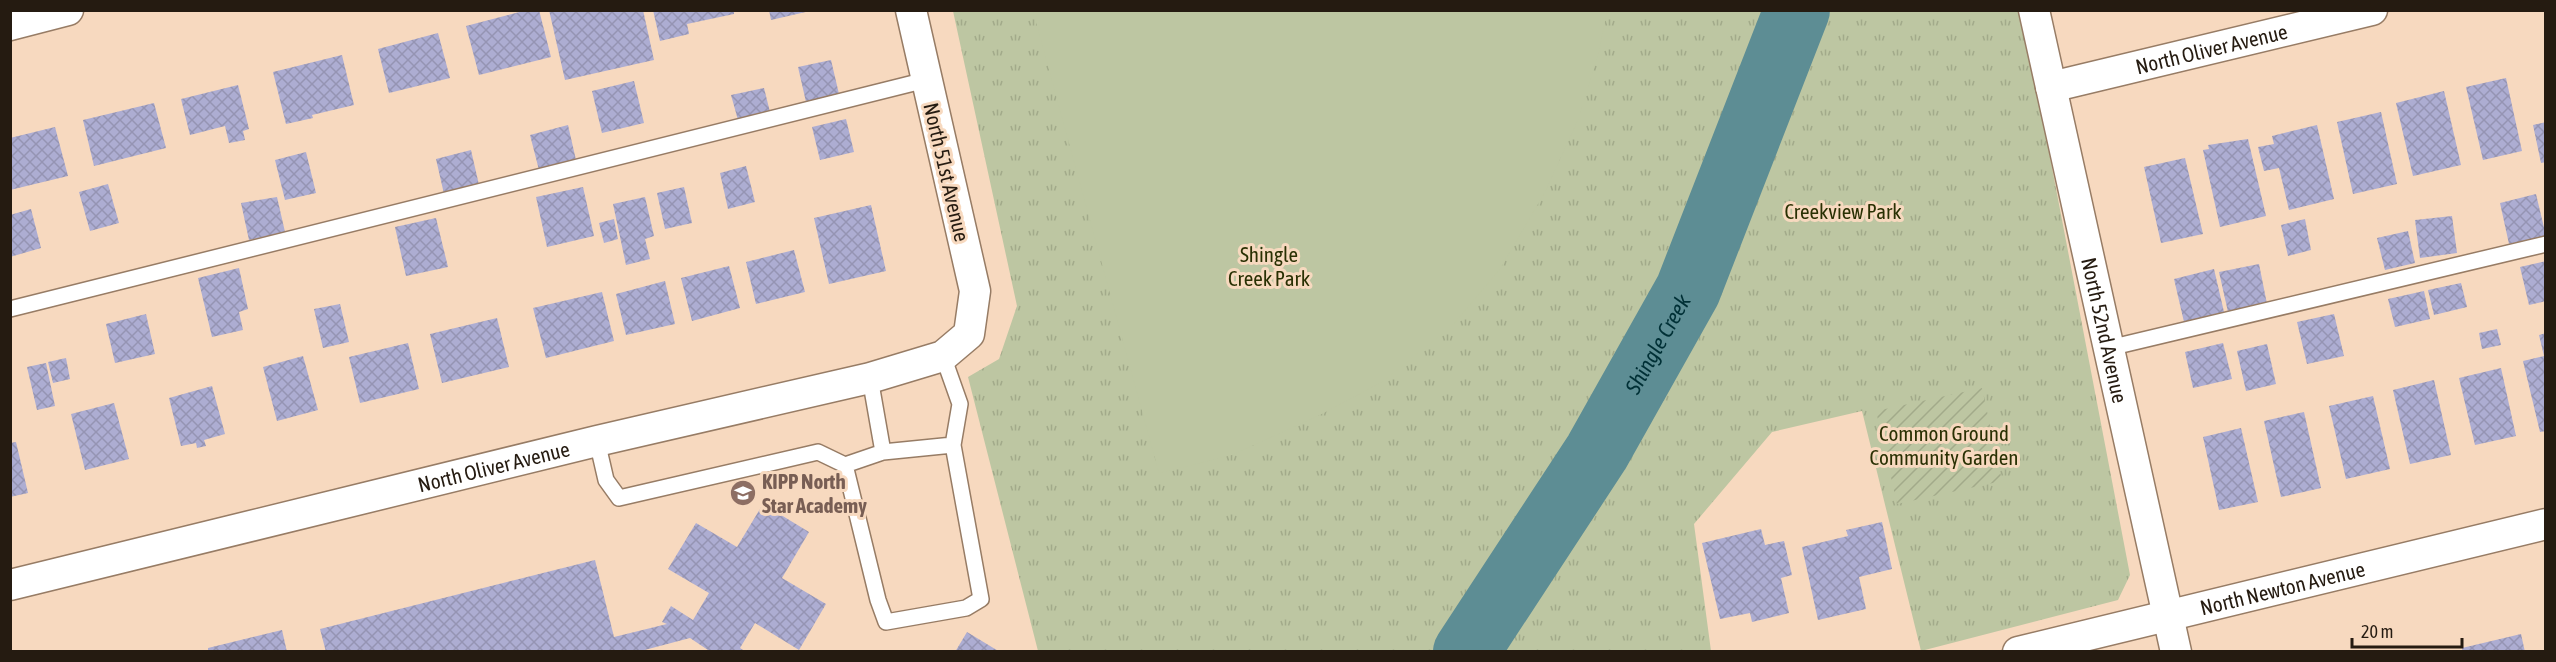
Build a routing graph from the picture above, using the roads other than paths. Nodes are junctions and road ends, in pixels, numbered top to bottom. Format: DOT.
graph roads {
  1 [pos="68,10"];
  2 [pos="911,10"];
  3 [pos="2034,10"];
  4 [pos="2372,10"];
  5 [pos="10,25"];
  6 [pos="926,80"];
  7 [pos="2051,87"];
  8 [pos="2546,244"];
  9 [pos="10,309"];
  10 [pos="969,334"];
  11 [pos="2109,348"];
  12 [pos="942,356"];
  13 [pos="870,378"];
  14 [pos="597,441"];
  15 [pos="953,445"];
  16 [pos="884,452"];
  17 [pos="845,465"];
  18 [pos="2546,524"];
  19 [pos="10,585"];
  20 [pos="2168,615"];
  21 [pos="2018,651"];
  22 [pos="2176,651"];
  1 -- 5 [label="street"];
  2 -- 6 [label="street, North 51st Avenue"];
  3 -- 7 [label="street, North 52nd Avenue"];
  4 -- 7 [label="street, North Oliver Avenue"];
  6 -- 9 [label="lane"];
  6 -- 10 [label="street, North 51st Avenue"];
  7 -- 11 [label="street, North 52nd Avenue"];
  8 -- 11 [label="lane"];
  10 -- 12 [label="street, North Oliver Avenue"];
  11 -- 20 [label="street, North 52nd Avenue"];
  12 -- 13 [label="street, North Oliver Avenue"];
  12 -- 15 [label="lane"];
  13 -- 14 [label="street, North Oliver Avenue"];
  13 -- 16 [label="lane"];
  14 -- 17 [label="lane"];
  14 -- 19 [label="street, North Oliver Avenue"];
  15 -- 16 [label="lane"];
  15 -- 17 [label="lane"];
  16 -- 17 [label="lane"];
  18 -- 20 [label="street, North Newton Avenue"];
  20 -- 21 [label="street, North Newton Avenue"];
  20 -- 22 [label="street, North 52nd Avenue"];
}
